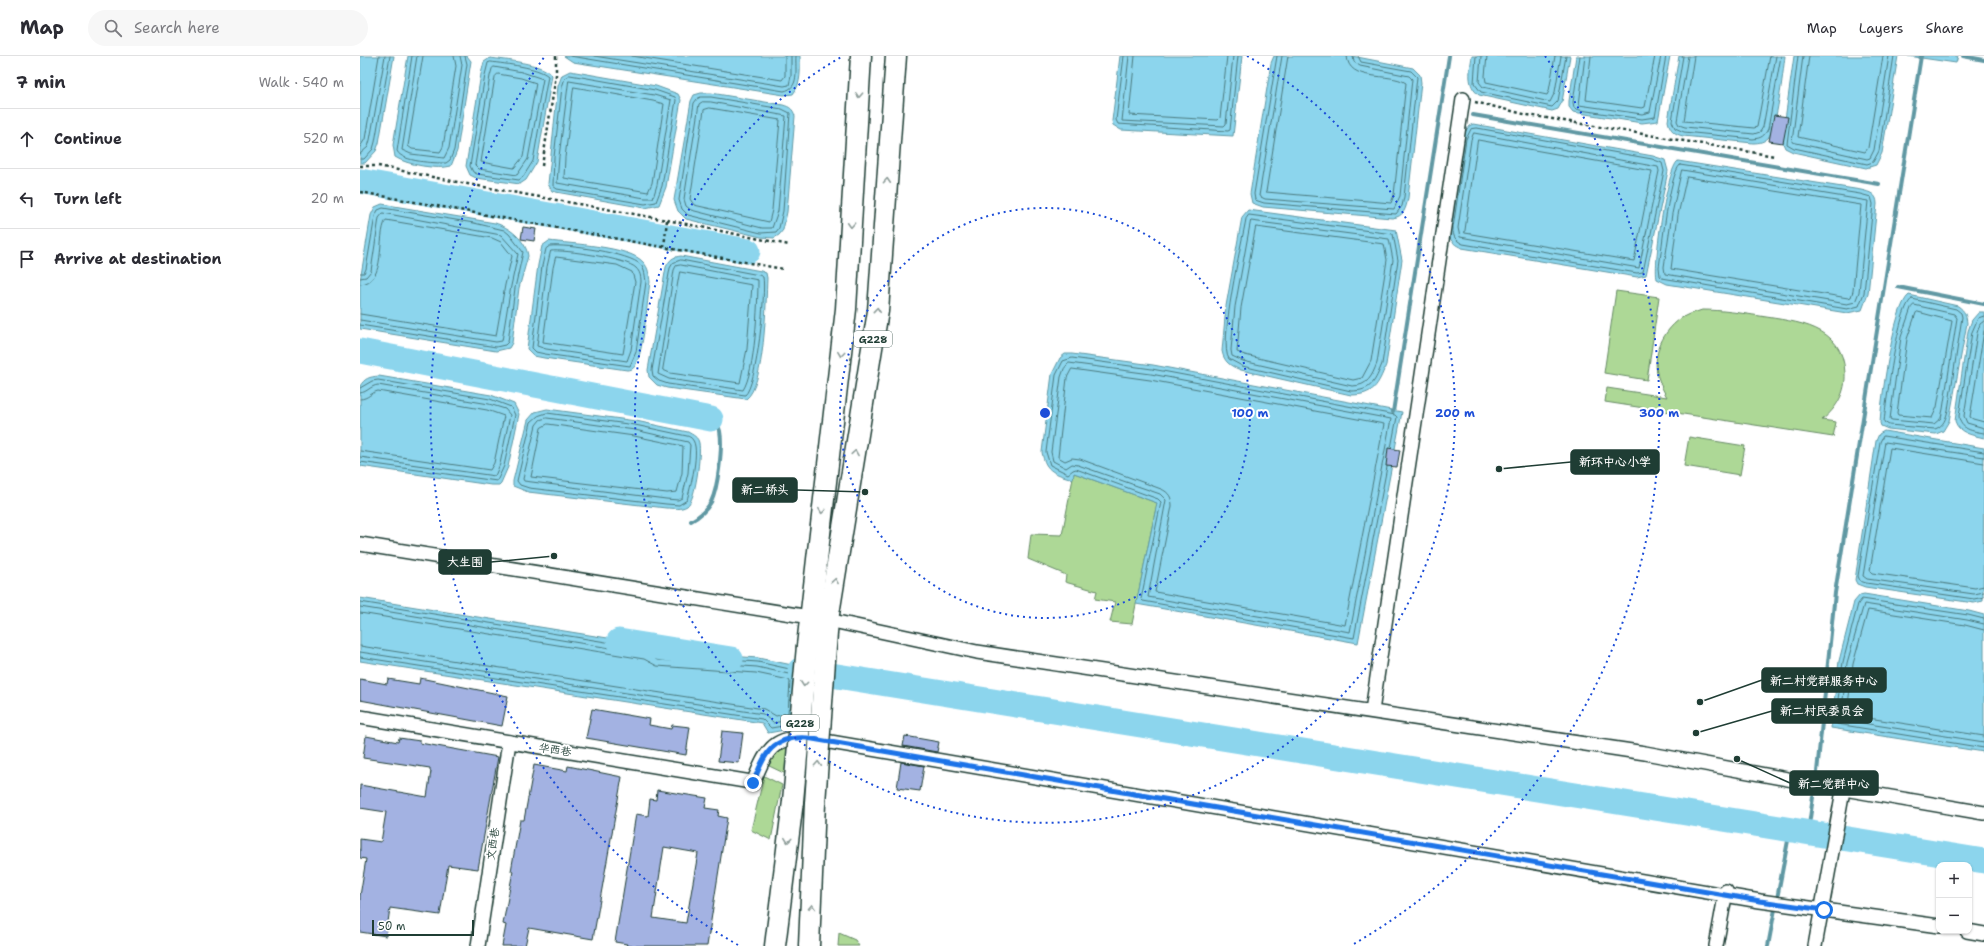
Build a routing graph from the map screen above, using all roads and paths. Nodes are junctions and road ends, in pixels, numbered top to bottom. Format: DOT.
graph roads {
  1 [pos="556,56"];
  2 [pos="861,56"];
  3 [pos="896,56"];
  4 [pos="1463,100"];
  5 [pos="1775,156"];
  6 [pos="360,166"];
  7 [pos="542,166"];
  8 [pos="360,192"];
  9 [pos="667,220"];
  10 [pos="788,245"];
  11 [pos="664,247"];
  12 [pos="783,269"];
  13 [pos="360,544"];
  14 [pos="819,618"];
  15 [pos="817,646"];
  16 [pos="1372,711"];
  17 [pos="360,717"];
  18 [pos="509,742"];
  19 [pos="1844,785"];
  20 [pos="1984,813"];
  21 [pos="1726,891"];
  22 [pos="1936,926"];
  23 [pos="1972,932"];
  24 [pos="1984,934"];
  25 [pos="478,946"];
  26 [pos="775,946"];
  27 [pos="809,946"];
  28 [pos="1716,946"];
  29 [pos="1815,946"];
  1 -- 7 [label="path"];
  2 -- 14 [label="highway, G228, one-way"];
  14 -- 3 [label="highway, G228, one-way"];
  4 -- 5 [label="path"];
  4 -- 16 [label="street"];
  6 -- 9 [label="path"];
  8 -- 11 [label="path"];
  9 -- 10 [label="path"];
  9 -- 11 [label="path"];
  11 -- 12 [label="path"];
  13 -- 14 [label="street"];
  14 -- 15 [label="highway, G228"];
  14 -- 16 [label="street"];
  15 -- 26 [label="highway, G228, one-way, bridge"];
  27 -- 15 [label="highway, G228, one-way, bridge"];
  16 -- 20 [label="street"];
  17 -- 18 [label="street, 华西巷"];
  18 -- 22 [label="street, 华西巷"];
  18 -- 25 [label="street, 文西巷"];
  19 -- 29 [label="street"];
  21 -- 28 [label="street"];
  23 -- 24 [label="street"];
}
